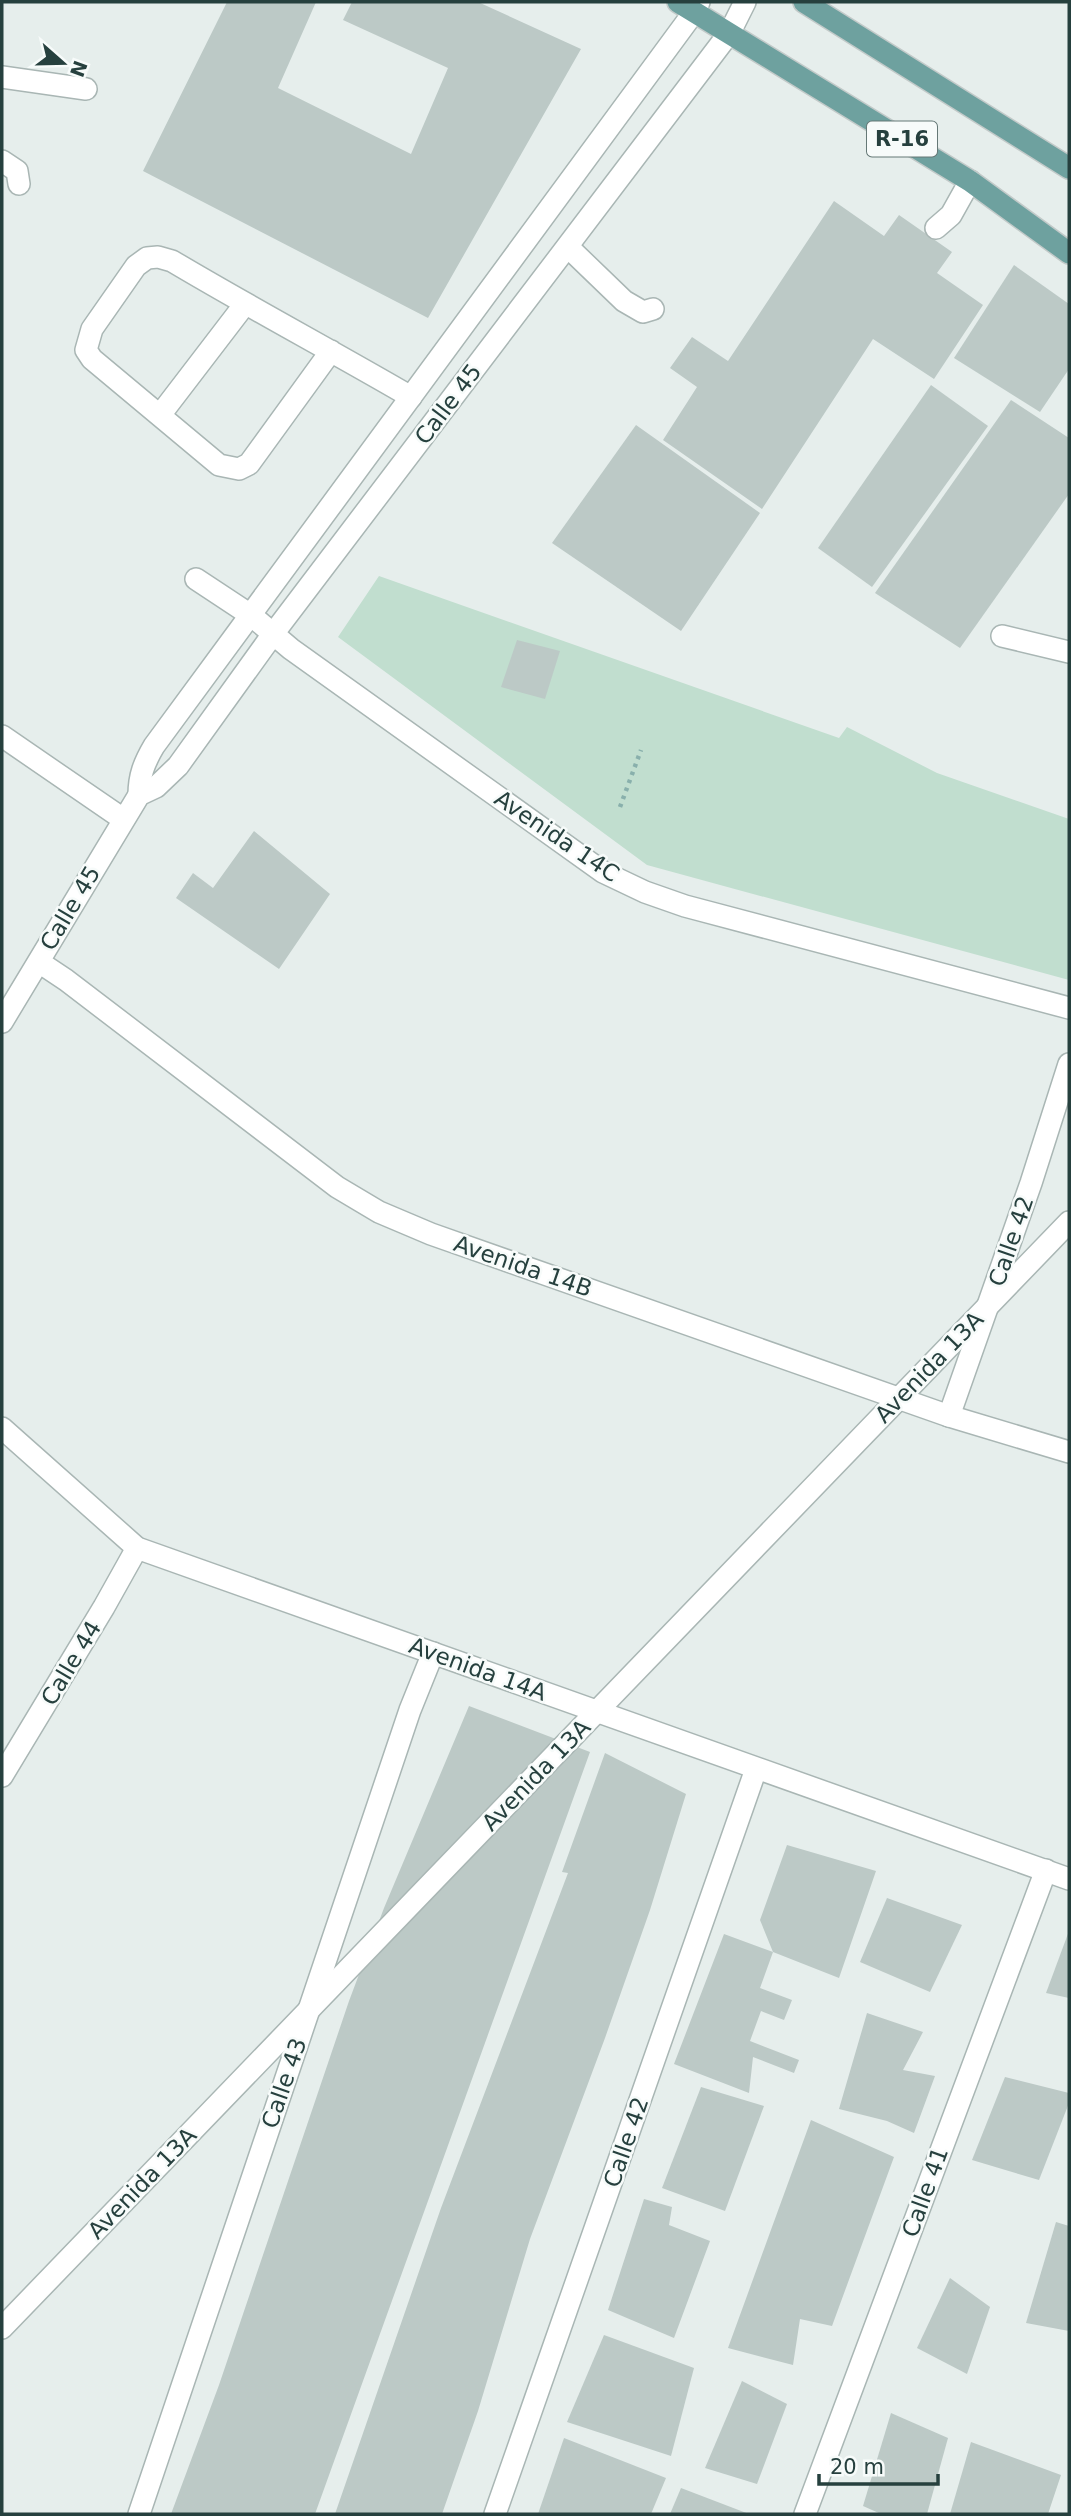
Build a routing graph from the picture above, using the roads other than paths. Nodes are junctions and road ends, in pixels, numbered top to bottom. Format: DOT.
graph roads {
  1 [pos="746,2"];
  2 [pos="804,2"];
  3 [pos="690,5"];
  4 [pos="730,32"];
  5 [pos="2,77"];
  6 [pos="86,89"];
  7 [pos="2,161"];
  8 [pos="1069,168"];
  9 [pos="970,181"];
  10 [pos="19,184"];
  11 [pos="936,228"];
  12 [pos="568,247"];
  13 [pos="1069,253"];
  14 [pos="245,304"];
  15 [pos="653,309"];
  16 [pos="331,352"];
  17 [pos="411,397"];
  18 [pos="160,415"];
  19 [pos="196,579"];
  20 [pos="252,616"];
  21 [pos="273,634"];
  22 [pos="1002,636"];
  23 [pos="1069,652"];
  24 [pos="2,736"];
  25 [pos="139,795"];
  26 [pos="123,819"];
  27 [pos="39,962"];
  28 [pos="1069,1008"];
  29 [pos="2,1021"];
  30 [pos="1069,1064"];
  31 [pos="1069,1222"];
  32 [pos="949,1416"];
  33 [pos="2,1428"];
  34 [pos="1069,1452"];
  35 [pos="137,1548"];
  36 [pos="433,1653"];
  37 [pos="756,1769"];
  38 [pos="2,1776"];
  39 [pos="1046,1870"];
  40 [pos="1069,1879"];
  41 [pos="2,2328"];
  42 [pos="139,2514"];
  43 [pos="495,2514"];
  44 [pos="805,2514"];
  1 -- 4 [label="street, Calle 45"];
  2 -- 8 [label="main road, R-16"];
  3 -- 4 [label="main road, R-16"];
  3 -- 17 [label="street, Calle 45"];
  4 -- 9 [label="main road, R-16"];
  4 -- 12 [label="street, Calle 45"];
  5 -- 6 [label="street"];
  7 -- 10 [label="street"];
  9 -- 11 [label="street"];
  9 -- 13 [label="main road, R-16"];
  12 -- 15 [label="street"];
  12 -- 21 [label="street, Calle 45"];
  14 -- 16 [label="street"];
  14 -- 18 [label="street"];
  14 -- 18 [label="street"];
  16 -- 17 [label="street"];
  16 -- 18 [label="street"];
  17 -- 20 [label="street, Calle 45"];
  19 -- 20 [label="street, Avenida 14C"];
  20 -- 21 [label="street, Avenida 14C"];
  20 -- 25 [label="street, Calle 45"];
  21 -- 25 [label="street, Calle 45"];
  21 -- 28 [label="street, Avenida 14C"];
  22 -- 23 [label="street"];
  24 -- 26 [label="street"];
  25 -- 26 [label="street, Calle 45"];
  26 -- 27 [label="street, Calle 45"];
  27 -- 29 [label="street, Calle 45"];
  27 -- 32 [label="street, Avenida 14B"];
  30 -- 32 [label="street, Calle 42"];
  31 -- 41 [label="street, Avenida 13A"];
  32 -- 34 [label="street, Avenida 14B"];
  33 -- 35 [label="street, Avenida 14A"];
  35 -- 36 [label="street, Avenida 14A"];
  35 -- 38 [label="street, Calle 44"];
  36 -- 37 [label="street, Avenida 14A"];
  36 -- 42 [label="street, Calle 43"];
  37 -- 39 [label="street, Avenida 14A"];
  37 -- 43 [label="street, Calle 42"];
  39 -- 40 [label="street, Avenida 14A"];
  39 -- 44 [label="street, Calle 41"];
}
